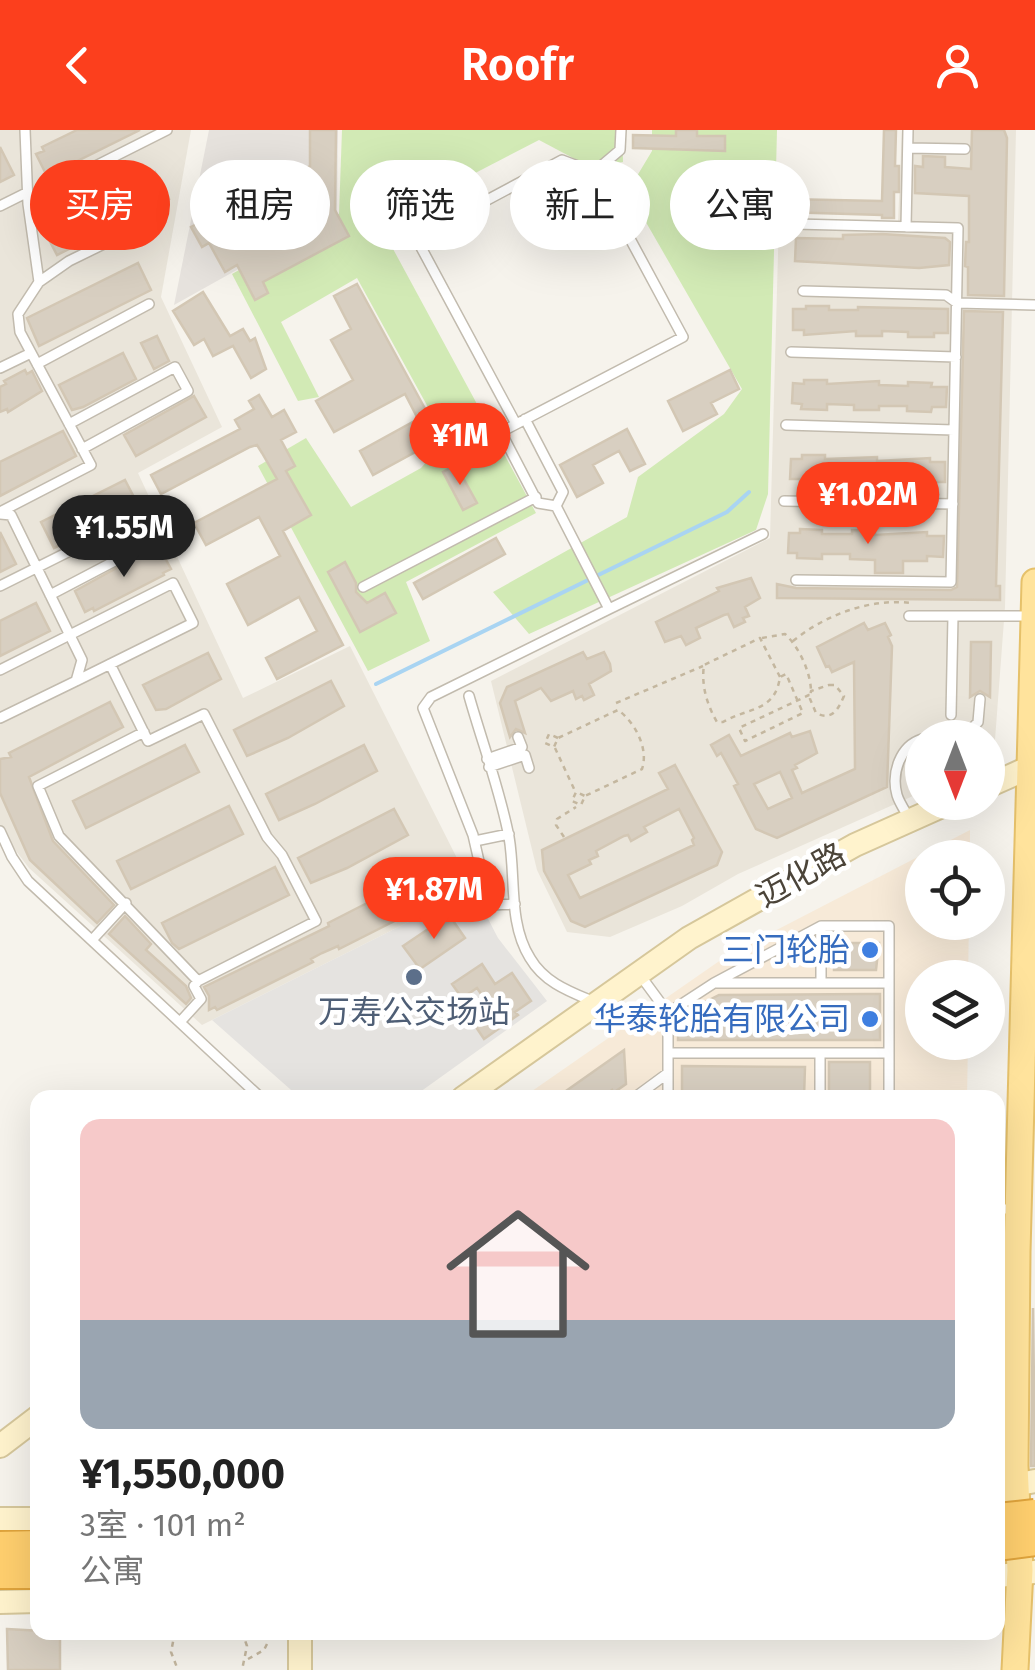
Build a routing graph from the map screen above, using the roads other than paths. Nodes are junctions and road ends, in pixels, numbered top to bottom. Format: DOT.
graph roads {
  1 [pos="25,130"];
  2 [pos="168,130"];
  3 [pos="621,130"];
  4 [pos="908,130"];
  5 [pos="908,148"];
  6 [pos="965,149"];
  7 [pos="608,160"];
  8 [pos="510,188"];
  9 [pos="28,196"];
  10 [pos="0,206"];
  11 [pos="810,224"];
  12 [pos="906,226"];
  13 [pos="92,250"];
  14 [pos="636,250"];
  15 [pos="39,282"];
  16 [pos="802,290"];
  17 [pos="957,303"];
  18 [pos="149,304"];
  19 [pos="1035,305"];
  20 [pos="792,352"];
  21 [pos="31,353"];
  22 [pos="956,358"];
  23 [pos="37,364"];
  24 [pos="0,368"];
  25 [pos="520,422"];
  26 [pos="69,424"];
  27 [pos="786,425"];
  28 [pos="954,430"];
  29 [pos="82,450"];
  30 [pos="536,498"];
  31 [pos="784,501"];
  32 [pos="953,504"];
  33 [pos="556,506"];
  34 [pos="0,513"];
  35 [pos="763,534"];
  36 [pos="36,568"];
  37 [pos="796,580"];
  38 [pos="1035,582"];
  39 [pos="0,586"];
  40 [pos="363,587"];
  41 [pos="50,595"];
  42 [pos="609,609"];
  43 [pos="910,616"];
  44 [pos="953,616"];
  45 [pos="1034,616"];
  46 [pos="69,635"];
  47 [pos="110,664"];
  48 [pos="0,670"];
  49 [pos="76,681"];
  50 [pos="469,696"];
  51 [pos="980,699"];
  52 [pos="952,715"];
  53 [pos="0,718"];
  54 [pos="978,720"];
  55 [pos="144,732"];
  56 [pos="905,751"];
  57 [pos="488,763"];
  58 [pos="1033,766"];
  59 [pos="529,768"];
  60 [pos="1005,778"];
  61 [pos="905,811"];
  62 [pos="910,820"];
  63 [pos="0,830"];
  64 [pos="508,834"];
  65 [pos="474,841"];
  66 [pos="126,903"];
  67 [pos="515,904"];
  68 [pos="821,926"];
  69 [pos="92,940"];
  70 [pos="638,972"];
  71 [pos="198,981"];
  72 [pos="714,983"];
  73 [pos="821,983"];
  74 [pos="889,983"];
  75 [pos="594,1002"];
  76 [pos="668,1013"];
  77 [pos="180,1022"];
  78 [pos="820,1053"];
  79 [pos="889,1053"];
  80 [pos="668,1054"];
  81 [pos="668,1073"];
  82 [pos="253,1090"];
  83 [pos="473,1090"];
  84 [pos="645,1090"];
  85 [pos="668,1090"];
  86 [pos="820,1090"];
  87 [pos="889,1090"];
  88 [pos="1008,1209"];
  89 [pos="30,1424"];
  90 [pos="0,1446"];
  91 [pos="1016,1485"];
  92 [pos="1035,1515"];
  93 [pos="1005,1518"];
  94 [pos="30,1520"];
  95 [pos="0,1525"];
  96 [pos="1035,1540"];
  97 [pos="30,1542"];
  98 [pos="1005,1545"];
  99 [pos="0,1573"];
  100 [pos="30,1573"];
  101 [pos="1018,1574"];
  102 [pos="0,1602"];
  103 [pos="30,1602"];
  104 [pos="300,1640"];
  105 [pos="300,1670"];
  106 [pos="1015,1670"];
  1 -- 9 [label="lane"];
  2 -- 9 [label="lane"];
  3 -- 7 [label="lane"];
  4 -- 5 [label="lane"];
  5 -- 6 [label="lane"];
  5 -- 12 [label="lane"];
  8 -- 25 [label="lane"];
  9 -- 10 [label="lane"];
  9 -- 15 [label="lane"];
  11 -- 12 [label="lane"];
  12 -- 17 [label="lane"];
  13 -- 15 [label="lane"];
  14 -- 25 [label="lane"];
  15 -- 21 [label="lane"];
  16 -- 17 [label="lane"];
  17 -- 19 [label="lane"];
  17 -- 22 [label="lane"];
  18 -- 23 [label="lane"];
  20 -- 22 [label="lane"];
  21 -- 23 [label="lane"];
  21 -- 24 [label="lane"];
  22 -- 28 [label="lane"];
  23 -- 26 [label="lane"];
  25 -- 30 [label="lane"];
  25 -- 33 [label="lane"];
  26 -- 29 [label="lane"];
  26 -- 29 [label="lane"];
  27 -- 28 [label="lane"];
  28 -- 32 [label="lane"];
  29 -- 34 [label="lane"];
  30 -- 33 [label="lane"];
  30 -- 40 [label="lane"];
  31 -- 32 [label="lane"];
  32 -- 37 [label="lane"];
  33 -- 42 [label="lane"];
  34 -- 36 [label="lane"];
  35 -- 42 [label="lane"];
  36 -- 39 [label="lane"];
  36 -- 41 [label="lane"];
  36 -- 41 [label="lane"];
  38 -- 45 [label="main road"];
  41 -- 46 [label="lane"];
  42 -- 65 [label="lane"];
  43 -- 44 [label="lane"];
  44 -- 45 [label="lane"];
  44 -- 52 [label="lane"];
  45 -- 58 [label="main road"];
  46 -- 47 [label="lane"];
  46 -- 48 [label="lane"];
  46 -- 49 [label="lane"];
  47 -- 49 [label="lane"];
  47 -- 55 [label="lane"];
  49 -- 53 [label="lane"];
  50 -- 57 [label="lane"];
  51 -- 54 [label="lane"];
  55 -- 66 [label="lane"];
  55 -- 71 [label="lane"];
  56 -- 61 [label="lane"];
  57 -- 59 [label="lane"];
  57 -- 64 [label="lane"];
  58 -- 60 [label="street"];
  58 -- 88 [label="main road"];
  62 -- 70 [label="street, 迈化路"];
  63 -- 69 [label="lane"];
  64 -- 65 [label="lane"];
  64 -- 67 [label="lane"];
  65 -- 67 [label="lane"];
  66 -- 69 [label="lane"];
  66 -- 71 [label="lane"];
  67 -- 75 [label="lane"];
  68 -- 72 [label="lane"];
  68 -- 73 [label="lane"];
  68 -- 74 [label="lane"];
  69 -- 77 [label="lane"];
  70 -- 75 [label="street, 迈化路"];
  70 -- 76 [label="lane"];
  71 -- 77 [label="lane"];
  72 -- 73 [label="lane"];
  72 -- 76 [label="lane"];
  73 -- 74 [label="lane"];
  74 -- 79 [label="lane"];
  75 -- 83 [label="street, 迈化路"];
  76 -- 80 [label="lane"];
  77 -- 82 [label="lane"];
  78 -- 79 [label="lane"];
  78 -- 80 [label="lane"];
  78 -- 86 [label="lane"];
  79 -- 87 [label="lane"];
  80 -- 81 [label="lane"];
  81 -- 84 [label="lane"];
  81 -- 85 [label="lane"];
  88 -- 91 [label="main road"];
  89 -- 90 [label="street"];
  91 -- 101 [label="main road"];
  92 -- 93 [label="highway, bridge"];
  94 -- 95 [label="street"];
  95 -- 97 [label="highway"];
  96 -- 98 [label="highway, bridge"];
  99 -- 100 [label="highway"];
  101 -- 106 [label="main road"];
  102 -- 103 [label="street"];
  104 -- 105 [label="street"];
}
